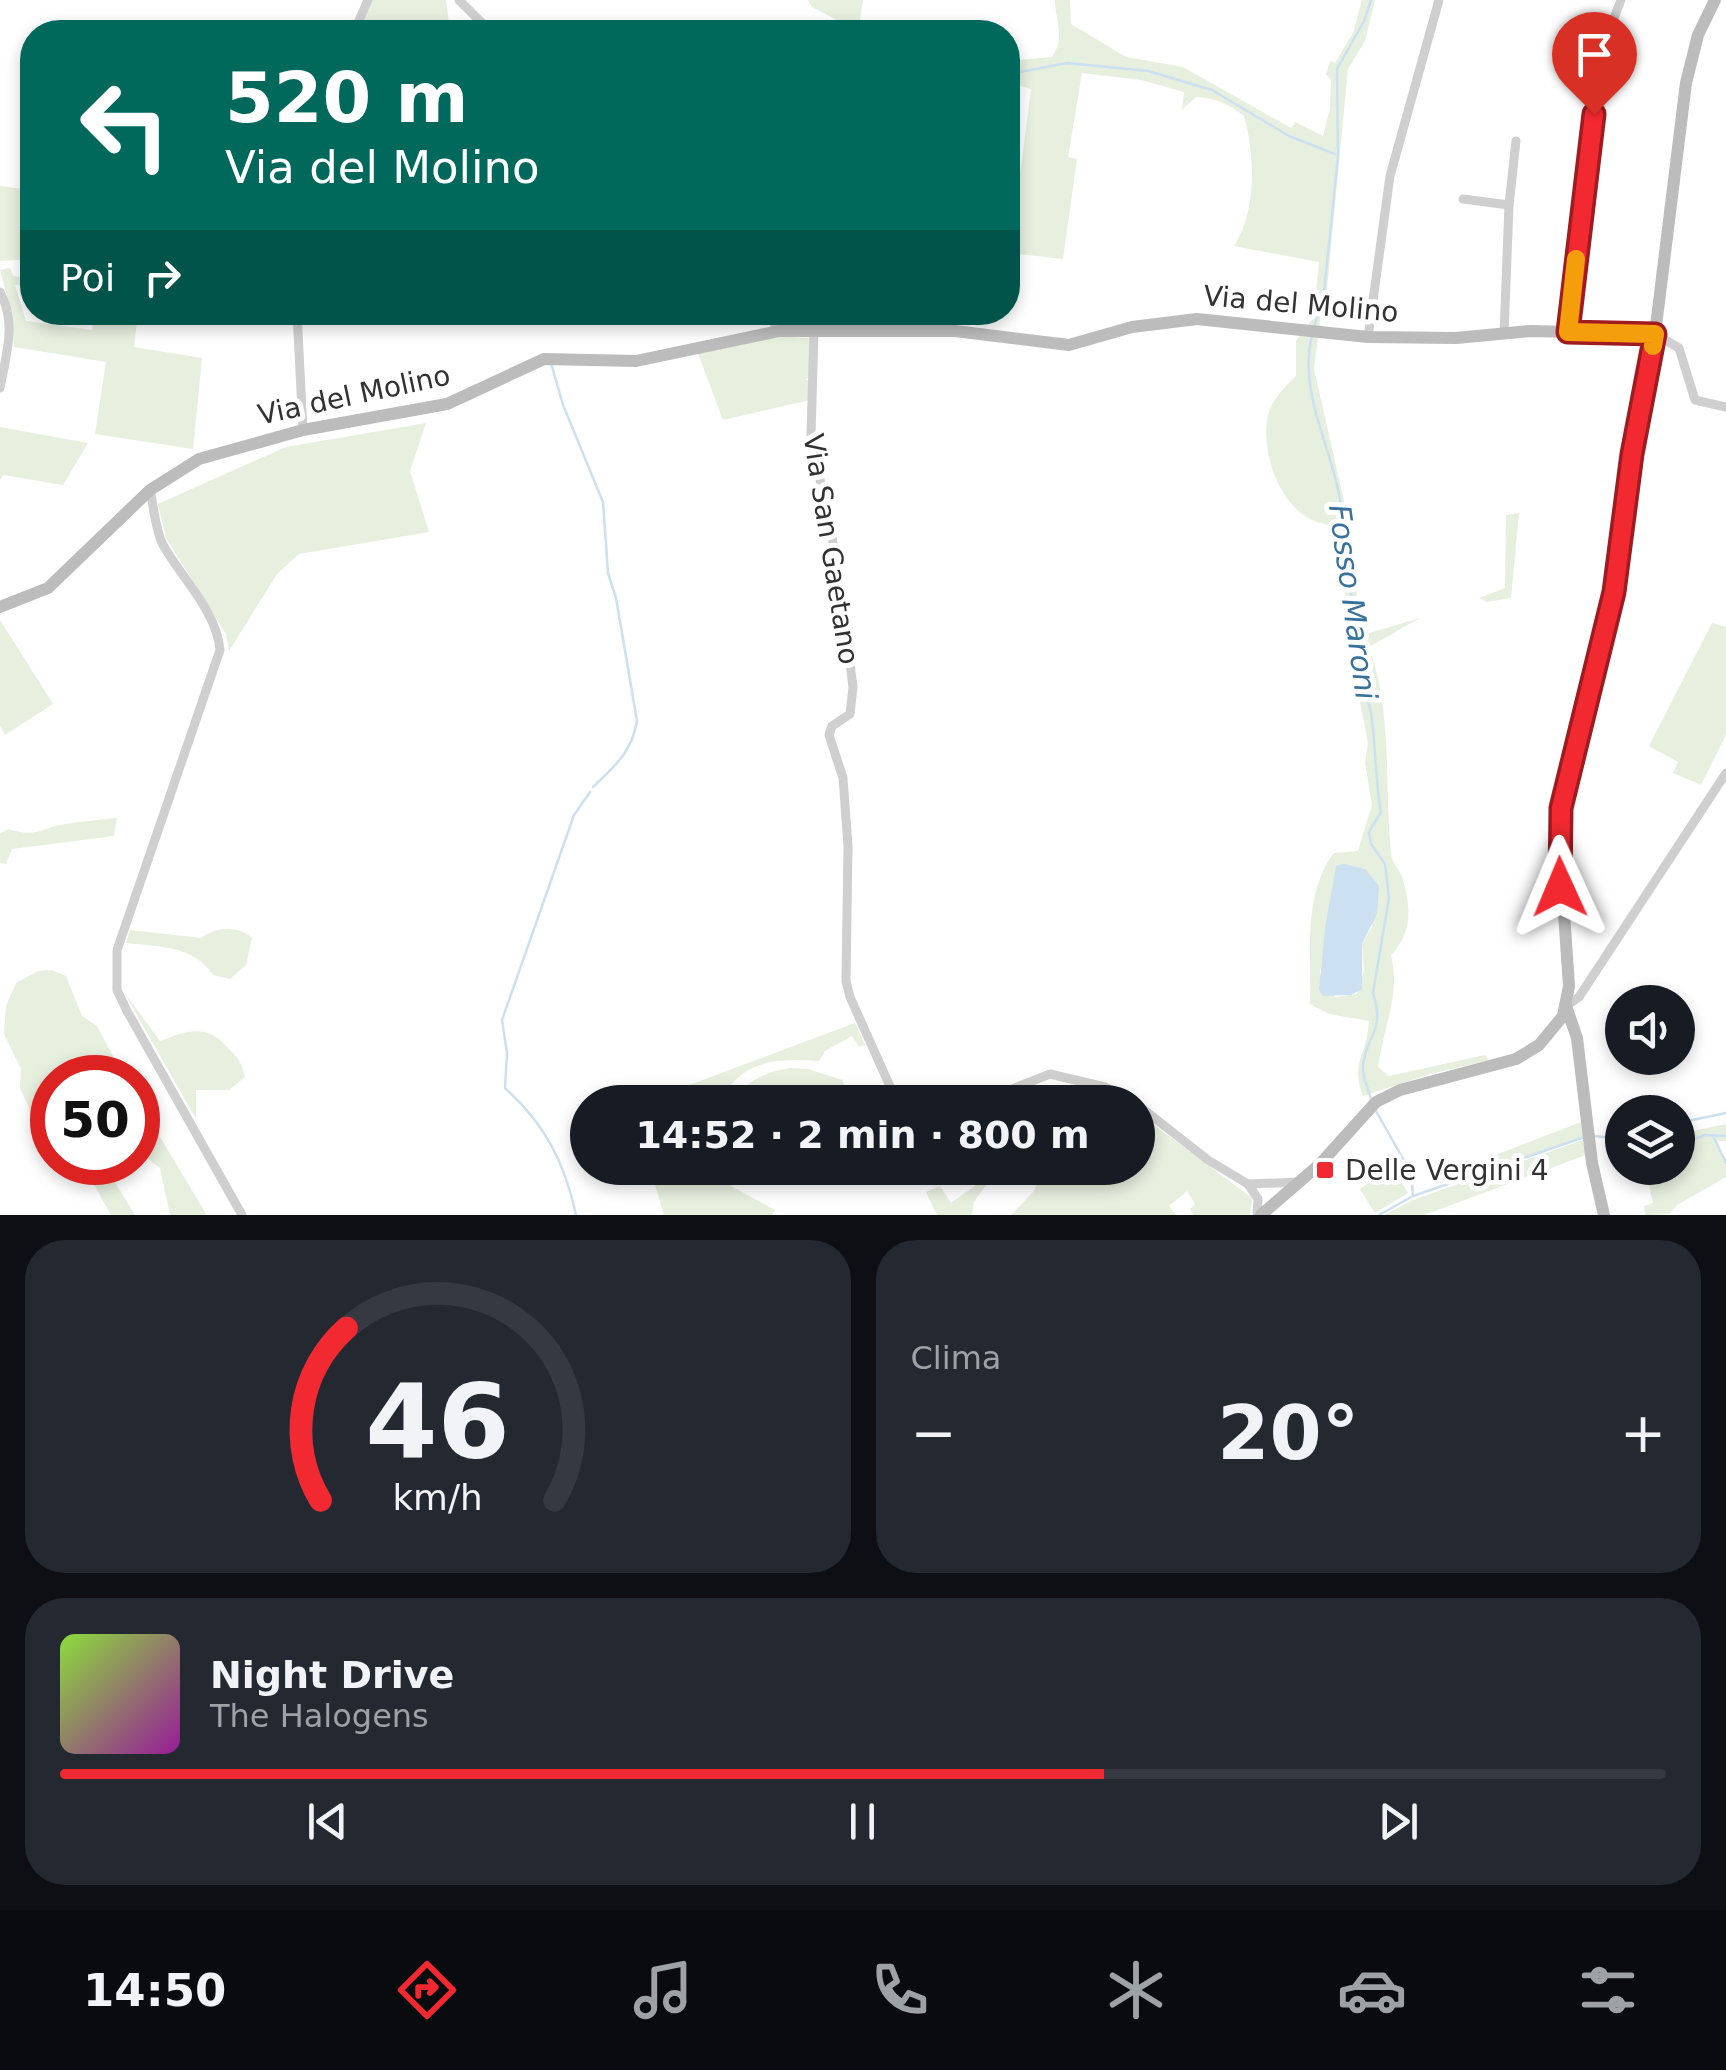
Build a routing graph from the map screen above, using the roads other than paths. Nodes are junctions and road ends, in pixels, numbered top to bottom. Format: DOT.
graph roads {
  1 [pos="459,0"];
  2 [pos="1438,0"];
  3 [pos="1620,0"];
  4 [pos="1714,0"];
  5 [pos="479,20"];
  6 [pos="1516,141"];
  7 [pos="1464,199"];
  8 [pos="1509,205"];
  9 [pos="0,292"];
  10 [pos="298,325"];
  11 [pos="775,325"];
  12 [pos="779,331"];
  13 [pos="814,332"];
  14 [pos="1568,332"];
  15 [pos="1504,334"];
  16 [pos="1655,334"];
  17 [pos="1368,337"];
  18 [pos="0,388"];
  19 [pos="1726,407"];
  20 [pos="303,430"];
  21 [pos="150,490"];
  22 [pos="0,607"];
  23 [pos="1726,772"];
  24 [pos="1566,1006"];
  25 [pos="890,1085"];
  26 [pos="1017,1085"];
  27 [pos="1097,1085"];
  28 [pos="1155,1119"];
  29 [pos="1302,1181"];
  30 [pos="1248,1184"];
  31 [pos="1268,1186"];
  32 [pos="1258,1199"];
  33 [pos="1275,1204"];
  34 [pos="242,1215"];
  35 [pos="1259,1215"];
  36 [pos="1604,1215"];
  1 -- 5 [label="street"];
  2 -- 17 [label="street"];
  3 -- 14 [label="street"];
  4 -- 16 [label="street"];
  6 -- 8 [label="street"];
  7 -- 8 [label="street"];
  8 -- 15 [label="street"];
  9 -- 18 [label="street"];
  10 -- 20 [label="street"];
  11 -- 12 [label="street"];
  12 -- 13 [label="street, Via del Molino"];
  12 -- 20 [label="street, Via del Molino"];
  13 -- 17 [label="street, Via del Molino"];
  13 -- 25 [label="street, Via San Gaetano"];
  14 -- 15 [label="street, Via del Molino"];
  14 -- 16 [label="street, Via del Molino"];
  15 -- 17 [label="street, Via del Molino"];
  16 -- 19 [label="street"];
  16 -- 24 [label="street"];
  20 -- 21 [label="street, Via del Molino"];
  21 -- 22 [label="street, Via del Molino"];
  21 -- 34 [label="street"];
  23 -- 24 [label="street"];
  24 -- 29 [label="street"];
  24 -- 36 [label="street"];
  26 -- 27 [label="street"];
  28 -- 30 [label="street"];
  29 -- 31 [label="street"];
  29 -- 33 [label="street"];
  30 -- 31 [label="street"];
  30 -- 32 [label="street"];
  31 -- 33 [label="street"];
  32 -- 33 [label="street"];
  32 -- 35 [label="street"];
  33 -- 35 [label="street"];
}
